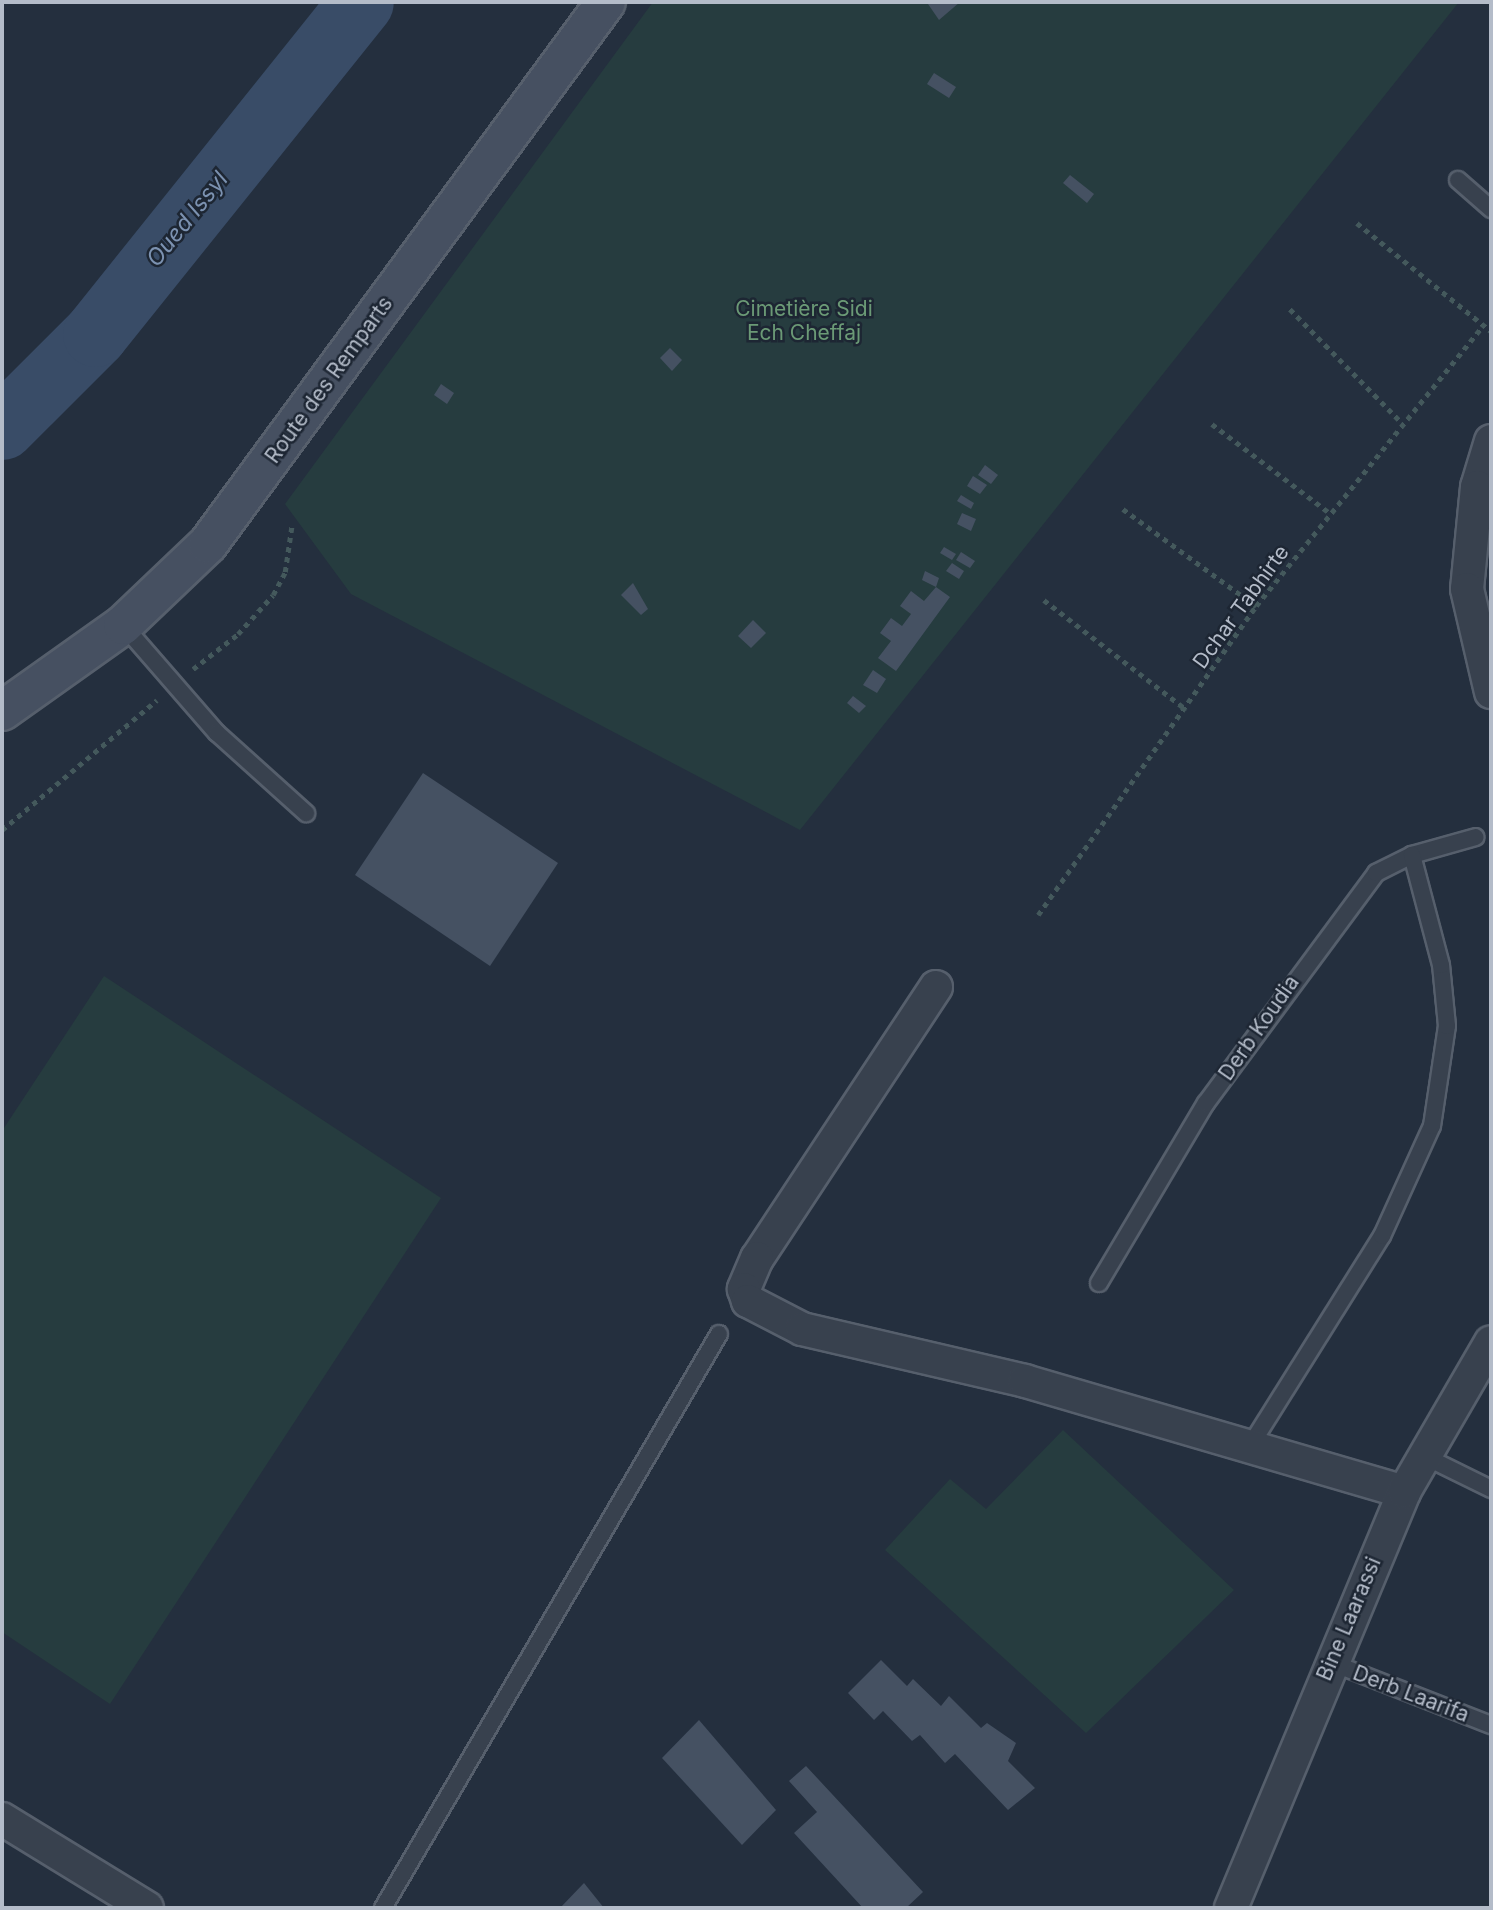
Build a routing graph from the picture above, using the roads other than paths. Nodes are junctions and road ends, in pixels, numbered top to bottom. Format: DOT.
graph roads {
  1 [pos="606,2"];
  2 [pos="1458,180"];
  3 [pos="1491,209"];
  4 [pos="1491,441"];
  5 [pos="123,625"];
  6 [pos="1491,692"];
  7 [pos="2,711"];
  8 [pos="306,813"];
  9 [pos="1476,838"];
  10 [pos="1412,855"];
  11 [pos="936,986"];
  12 [pos="1099,1283"];
  13 [pos="719,1334"];
  14 [pos="1491,1342"];
  15 [pos="1252,1443"];
  16 [pos="1424,1456"];
  17 [pos="1491,1489"];
  18 [pos="1404,1492"];
  19 [pos="1330,1662"];
  20 [pos="1491,1725"];
  21 [pos="2,1819"];
  22 [pos="147,1908"];
  23 [pos="383,1908"];
  24 [pos="1231,1908"];
  1 -- 5 [label="main road, Route des Remparts"];
  2 -- 3 [label="lane"];
  4 -- 6 [label="street"];
  5 -- 7 [label="main road, Route des Remparts"];
  5 -- 8 [label="lane"];
  9 -- 10 [label="lane, Derb Koudia"];
  10 -- 12 [label="lane, Derb Koudia"];
  10 -- 15 [label="lane"];
  11 -- 15 [label="street"];
  13 -- 23 [label="lane"];
  14 -- 16 [label="street, Bine Laarassi"];
  15 -- 18 [label="street"];
  16 -- 17 [label="lane"];
  16 -- 18 [label="street, Bine Laarassi"];
  18 -- 19 [label="street, Bine Laarassi"];
  19 -- 20 [label="lane, Derb Laarifa"];
  19 -- 24 [label="street, Bine Laarassi"];
  21 -- 22 [label="street"];
}
